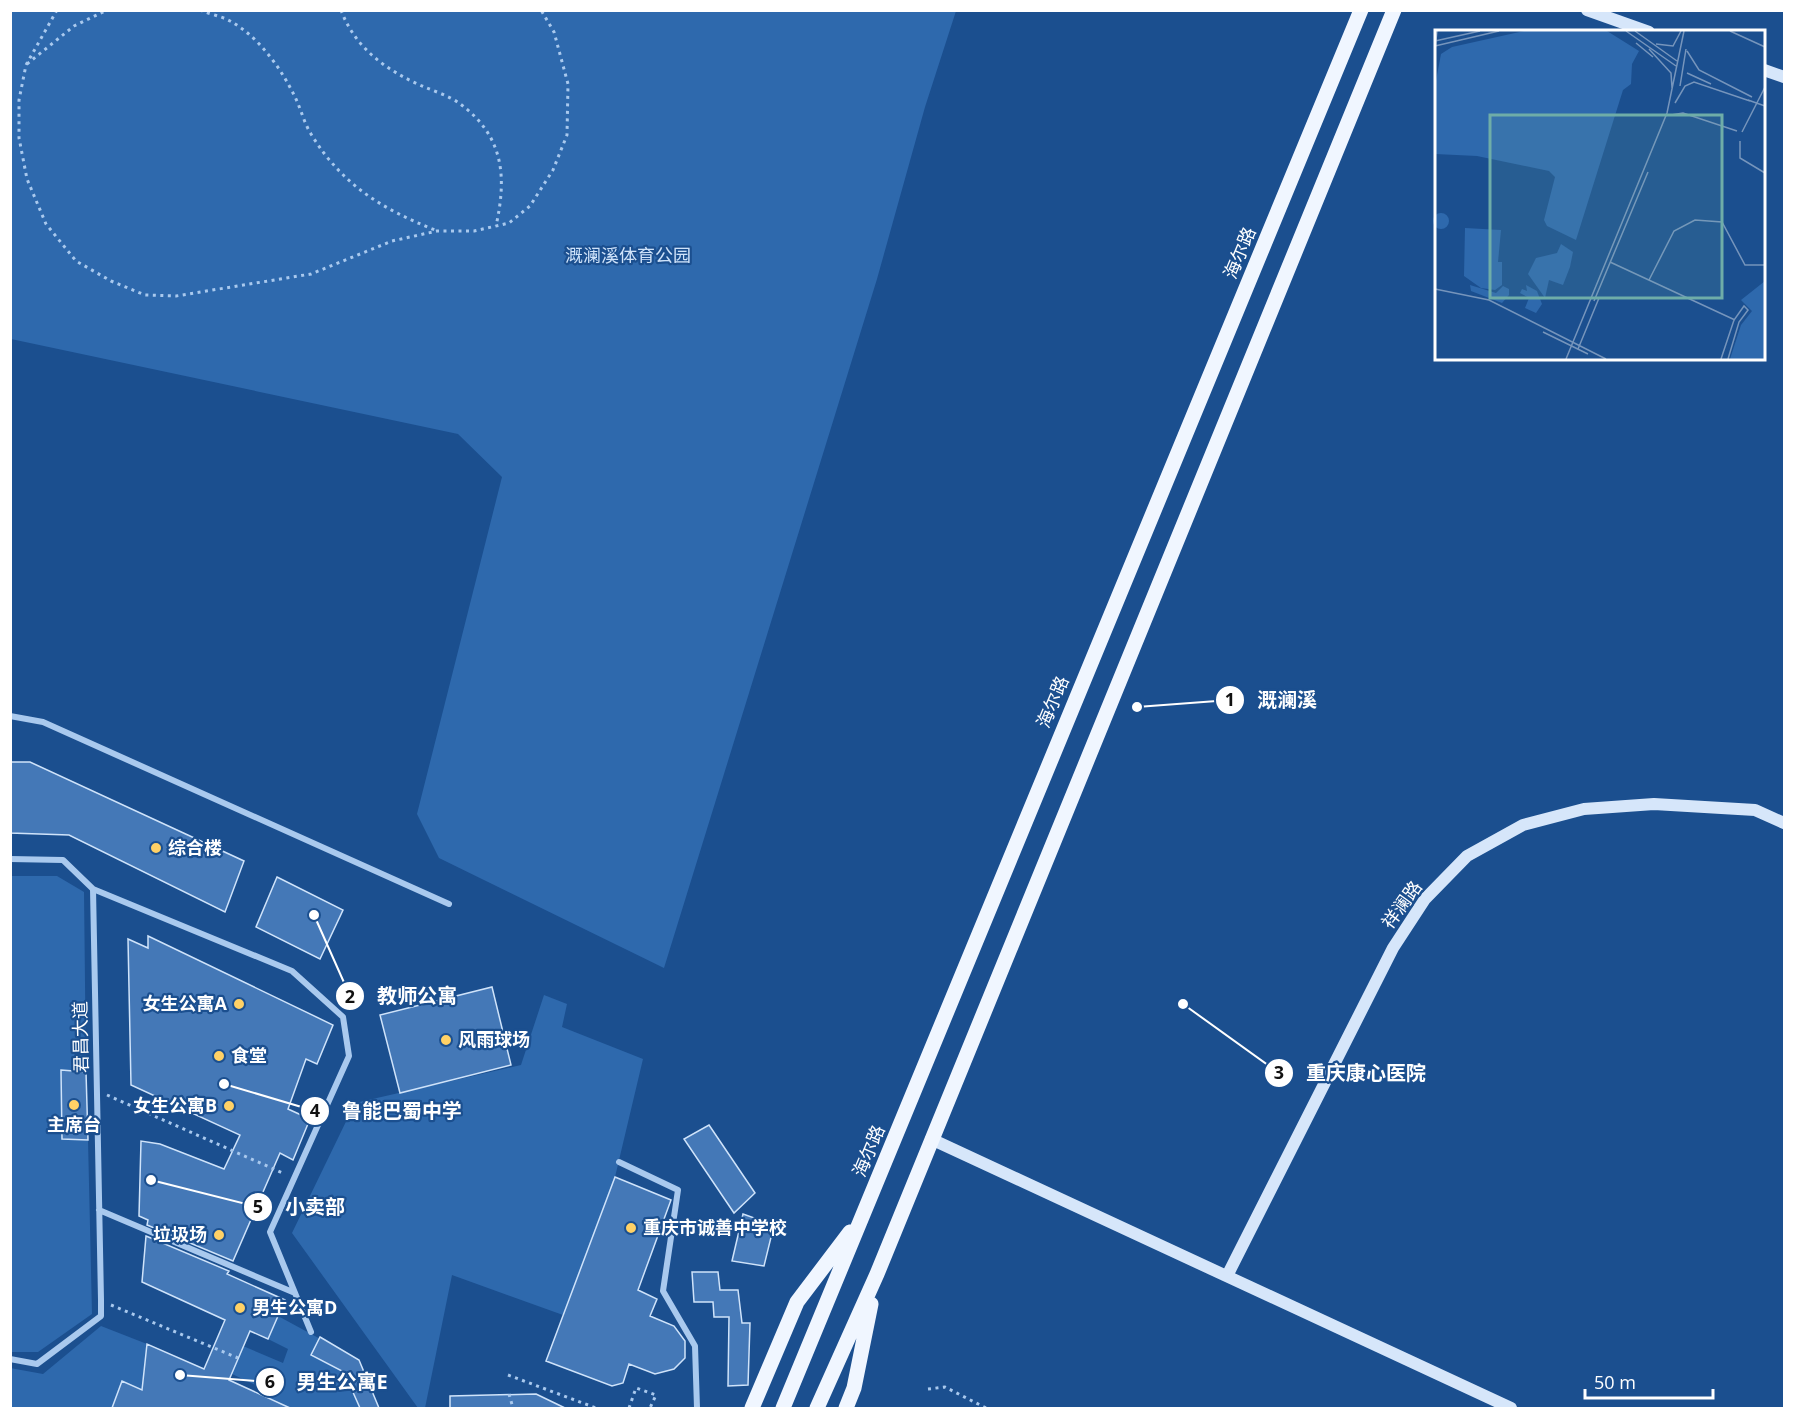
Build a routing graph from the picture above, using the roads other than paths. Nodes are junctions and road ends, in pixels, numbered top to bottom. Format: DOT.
graph roads {
  1 [pos="1361,10"];
  2 [pos="1394,10"];
  3 [pos="1587,10"];
  4 [pos="1643,30"];
  5 [pos="1765,70"];
  6 [pos="1785,77"];
  7 [pos="10,716"];
  8 [pos="1785,823"];
  9 [pos="10,859"];
  10 [pos="93,889"];
  11 [pos="449,904"];
  12 [pos="931,1138"];
  13 [pos="619,1162"];
  14 [pos="99,1210"];
  15 [pos="862,1215"];
  16 [pos="877,1274"];
  17 [pos="1227,1276"];
  18 [pos="295,1293"];
  19 [pos="311,1332"];
  20 [pos="10,1359"];
  21 [pos="697,1408"];
  22 [pos="752,1408"];
  23 [pos="783,1408"];
  24 [pos="818,1408"];
  25 [pos="846,1408"];
  26 [pos="1511,1408"];
  1 -- 15 [label="main road, 海尔路"];
  2 -- 12 [label="main road"];
  3 -- 4 [label="street"];
  5 -- 6 [label="street"];
  7 -- 11 [label="street"];
  8 -- 17 [label="street, 祥澜路"];
  9 -- 10 [label="street"];
  10 -- 14 [label="street, 君昌大道"];
  10 -- 18 [label="street"];
  12 -- 16 [label="main road"];
  12 -- 17 [label="street"];
  13 -- 21 [label="street"];
  14 -- 18 [label="street"];
  14 -- 20 [label="street, 君昌大道"];
  15 -- 22 [label="main road"];
  15 -- 23 [label="main road, 海尔路"];
  16 -- 24 [label="main road"];
  16 -- 25 [label="main road"];
  17 -- 26 [label="street"];
  18 -- 19 [label="street"];
}
